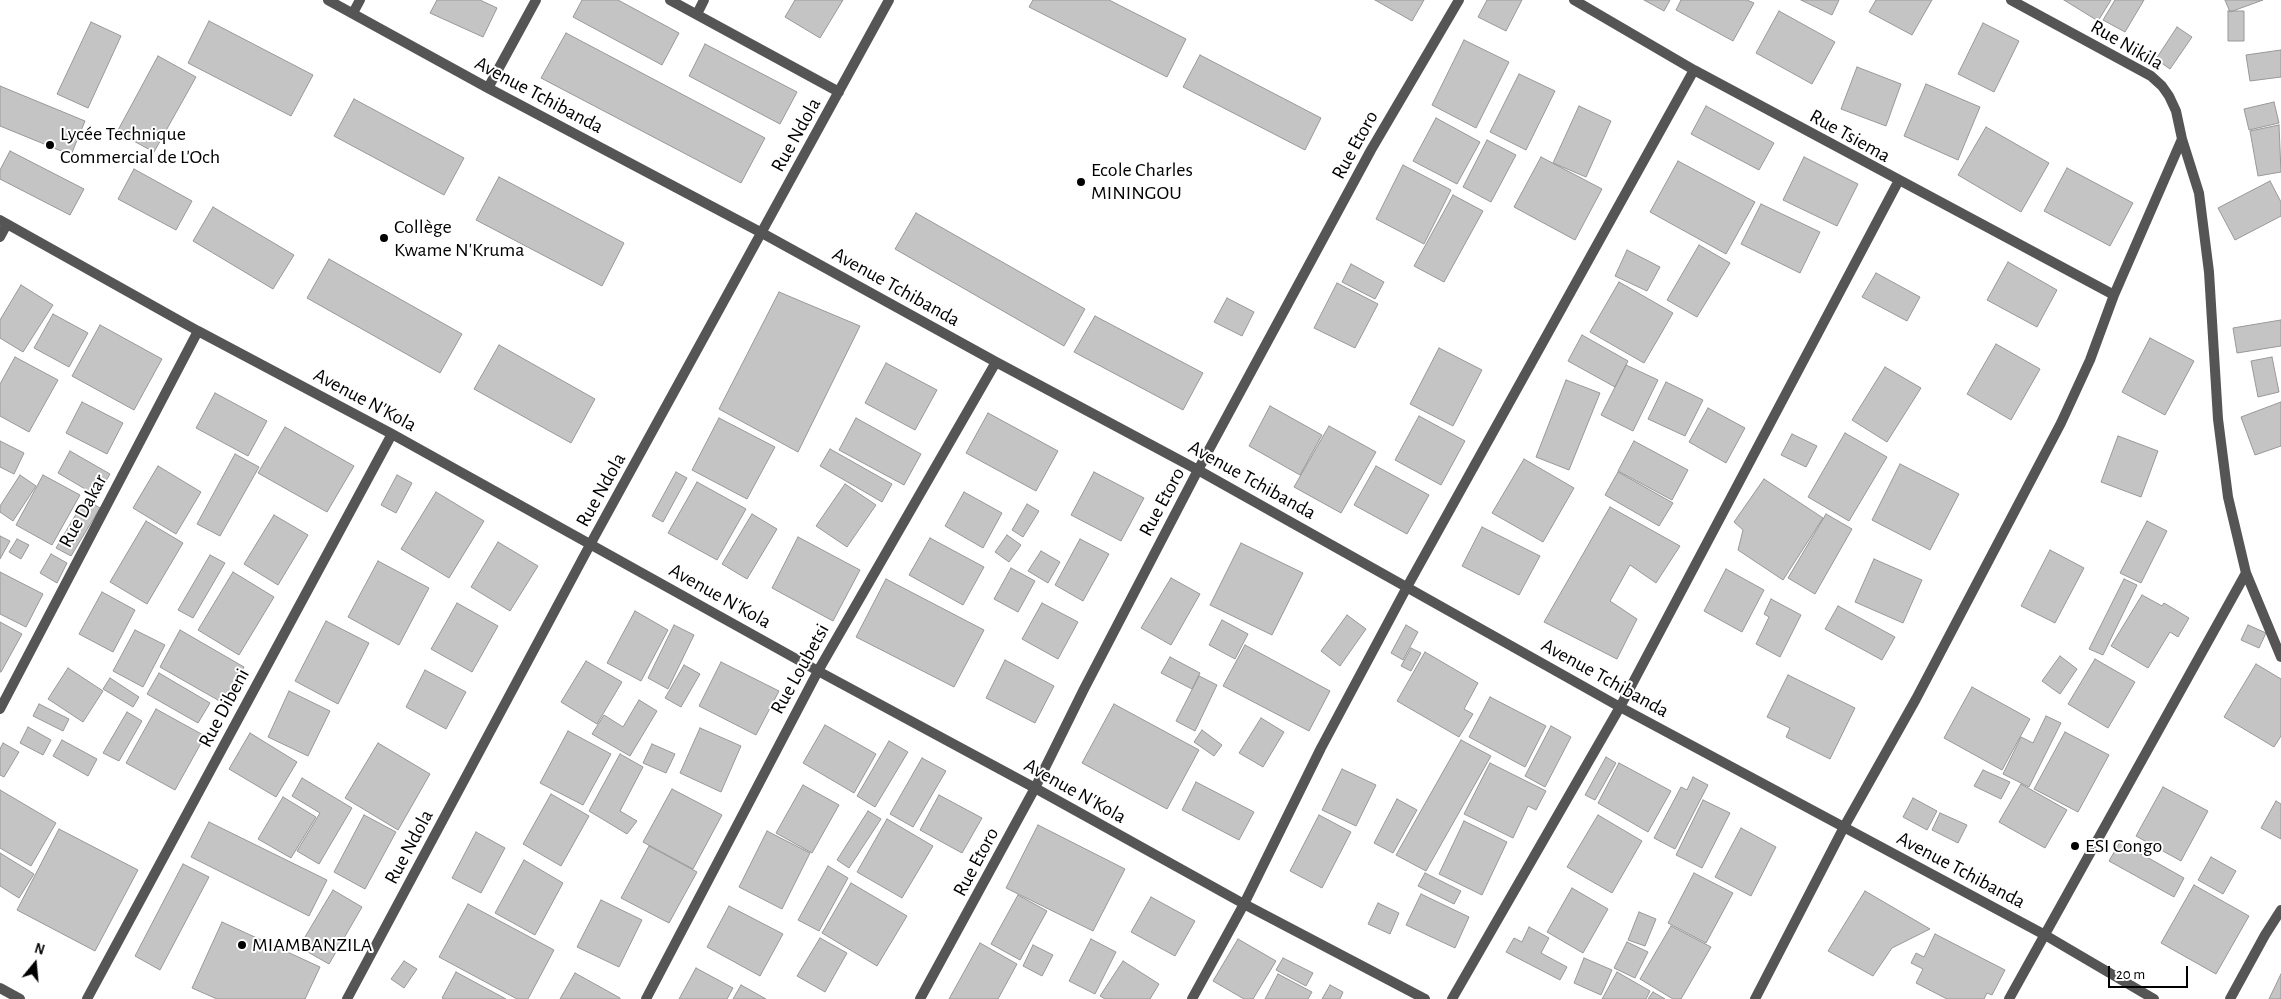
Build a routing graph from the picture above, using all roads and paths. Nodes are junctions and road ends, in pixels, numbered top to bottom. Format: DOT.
graph roads {
  1 [pos="328,0"];
  2 [pos="360,0"];
  3 [pos="536,0"];
  4 [pos="670,0"];
  5 [pos="704,0"];
  6 [pos="889,0"];
  7 [pos="1458,0"];
  8 [pos="1574,0"];
  9 [pos="2011,0"];
  10 [pos="353,13"];
  11 [pos="696,14"];
  12 [pos="1694,70"];
  13 [pos="488,88"];
  14 [pos="839,92"];
  15 [pos="2182,139"];
  16 [pos="1898,182"];
  17 [pos="4,222"];
  18 [pos="762,233"];
  19 [pos="0,237"];
  20 [pos="2114,295"];
  21 [pos="198,331"];
  22 [pos="996,362"];
  23 [pos="392,434"];
  24 [pos="1198,470"];
  25 [pos="591,543"];
  26 [pos="2246,573"];
  27 [pos="1407,587"];
  28 [pos="2281,657"];
  29 [pos="818,671"];
  30 [pos="1620,707"];
  31 [pos="0,708"];
  32 [pos="1035,788"];
  33 [pos="1844,827"];
  34 [pos="1244,904"];
  35 [pos="2281,910"];
  36 [pos="2045,935"];
  37 [pos="0,988"];
  38 [pos="20,999"];
  39 [pos="88,999"];
  40 [pos="347,999"];
  41 [pos="646,999"];
  42 [pos="920,999"];
  43 [pos="1192,999"];
  44 [pos="1425,999"];
  45 [pos="1452,999"];
  46 [pos="1755,999"];
  47 [pos="2010,999"];
  48 [pos="2154,999"];
  49 [pos="2230,999"];
  1 -- 10 [label="street, Avenue Tchibanda"];
  2 -- 10 [label="street"];
  3 -- 13 [label="street"];
  4 -- 11 [label="street"];
  5 -- 11 [label="street"];
  6 -- 14 [label="street, Rue Ndola"];
  7 -- 24 [label="street, Rue Etoro"];
  8 -- 12 [label="street, Rue Tsiema"];
  9 -- 15 [label="street, Rue Nikila"];
  10 -- 13 [label="street, Avenue Tchibanda"];
  11 -- 14 [label="street"];
  12 -- 16 [label="street, Rue Tsiema"];
  12 -- 27 [label="street"];
  13 -- 18 [label="street, Avenue Tchibanda"];
  14 -- 18 [label="street, Rue Ndola"];
  15 -- 20 [label="street"];
  15 -- 26 [label="street"];
  16 -- 20 [label="street, Rue Tsiema"];
  16 -- 30 [label="street"];
  17 -- 19 [label="street"];
  17 -- 21 [label="street, Avenue N'Kola"];
  18 -- 22 [label="street, Avenue Tchibanda"];
  18 -- 25 [label="street, Rue Ndola"];
  20 -- 33 [label="street"];
  21 -- 23 [label="street, Avenue N'Kola"];
  21 -- 31 [label="street, Rue Dakar"];
  22 -- 24 [label="street, Avenue Tchibanda"];
  22 -- 29 [label="street, Rue Loubetsi"];
  23 -- 25 [label="street, Avenue N'Kola"];
  23 -- 39 [label="street, Rue Dibeni"];
  24 -- 27 [label="street, Avenue Tchibanda"];
  24 -- 32 [label="street, Rue Etoro"];
  25 -- 29 [label="street, Avenue N'Kola"];
  25 -- 40 [label="street, Rue Ndola"];
  26 -- 28 [label="street"];
  26 -- 36 [label="street"];
  27 -- 30 [label="street, Avenue Tchibanda"];
  27 -- 34 [label="street"];
  29 -- 32 [label="street, Avenue N'Kola"];
  29 -- 41 [label="street, Rue Loubetsi"];
  30 -- 33 [label="street, Avenue Tchibanda"];
  30 -- 45 [label="street"];
  32 -- 34 [label="street, Avenue N'Kola"];
  32 -- 42 [label="street, Rue Etoro"];
  33 -- 36 [label="street, Avenue Tchibanda"];
  33 -- 46 [label="street"];
  34 -- 43 [label="street"];
  34 -- 44 [label="street, Avenue N'Kola"];
  35 -- 49 [label="street"];
  36 -- 47 [label="street"];
  36 -- 48 [label="street, Avenue Tchibanda"];
  37 -- 38 [label="street"];
}
